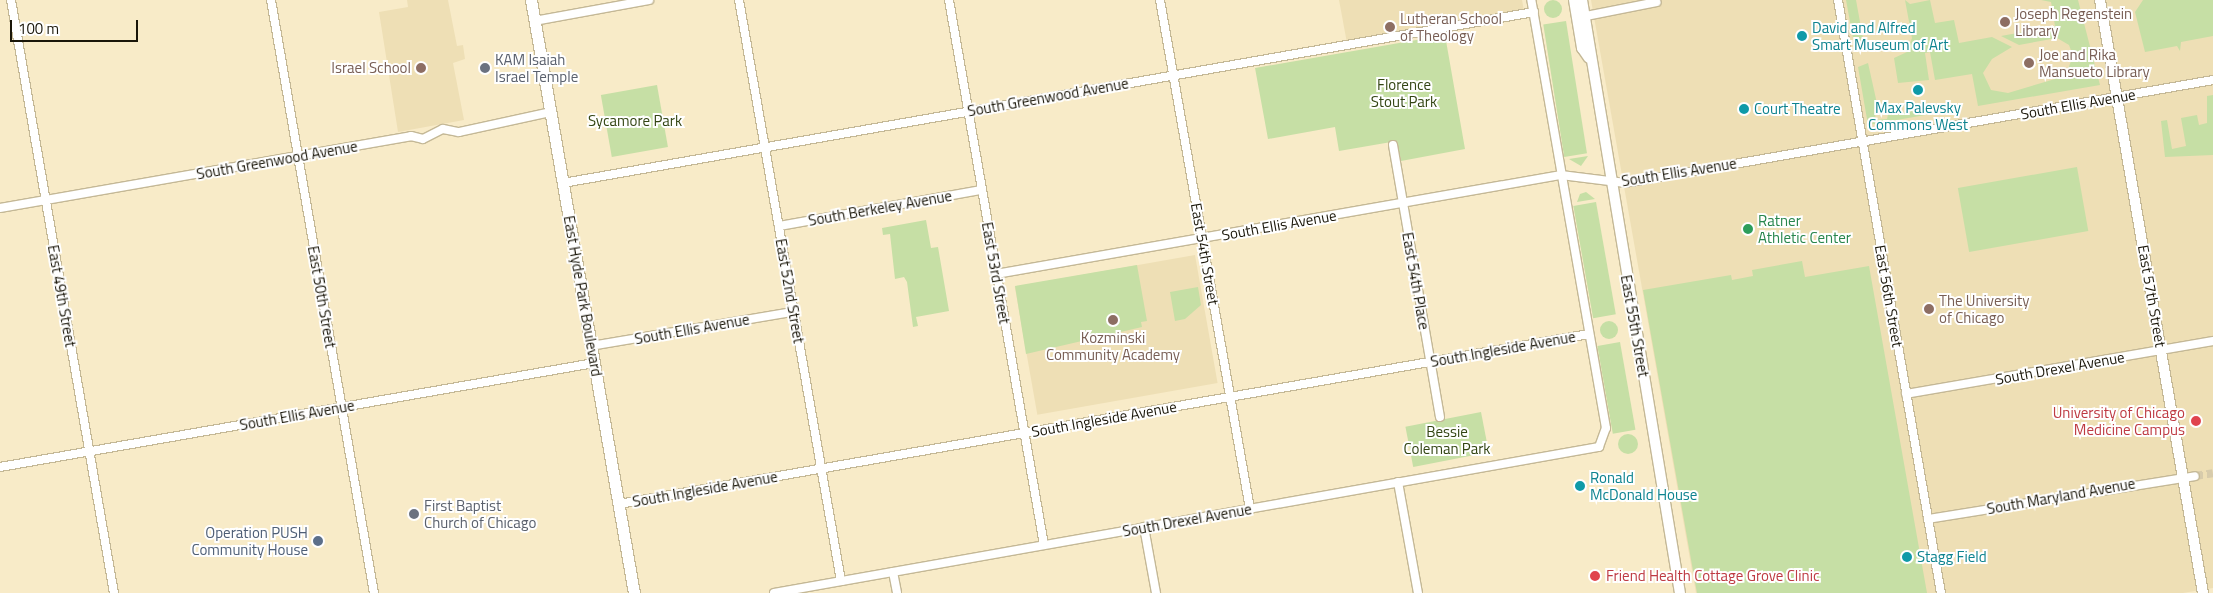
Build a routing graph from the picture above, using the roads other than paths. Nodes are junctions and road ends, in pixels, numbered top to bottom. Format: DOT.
graph roads {
  1 [pos="11,0"];
  2 [pos="271,0"];
  3 [pos="531,0"];
  4 [pos="649,0"];
  5 [pos="739,0"];
  6 [pos="949,0"];
  7 [pos="1160,0"];
  8 [pos="1532,0"];
  9 [pos="1574,0"];
  10 [pos="1582,0"];
  11 [pos="1838,0"];
  12 [pos="2100,0"];
  13 [pos="1657,2"];
  14 [pos="1534,12"];
  15 [pos="1581,17"];
  16 [pos="534,21"];
  17 [pos="1174,74"];
  18 [pos="2213,80"];
  19 [pos="2117,97"];
  20 [pos="968,111"];
  21 [pos="551,112"];
  22 [pos="1862,142"];
  23 [pos="1393,145"];
  24 [pos="765,147"];
  25 [pos="298,156"];
  26 [pos="1561,175"];
  27 [pos="1611,182"];
  28 [pos="563,183"];
  29 [pos="982,190"];
  30 [pos="46,200"];
  31 [pos="1403,203"];
  32 [pos="0,208"];
  33 [pos="778,226"];
  34 [pos="1202,238"];
  35 [pos="996,274"];
  36 [pos="793,312"];
  37 [pos="1589,334"];
  38 [pos="2213,341"];
  39 [pos="591,346"];
  40 [pos="2161,350"];
  41 [pos="1430,361"];
  42 [pos="594,363"];
  43 [pos="1906,394"];
  44 [pos="1230,397"];
  45 [pos="342,407"];
  46 [pos="1440,417"];
  47 [pos="1024,433"];
  48 [pos="89,452"];
  49 [pos="0,467"];
  50 [pos="820,468"];
  51 [pos="2195,476"];
  52 [pos="2183,477"];
  53 [pos="1398,482"];
  54 [pos="619,504"];
  55 [pos="1250,509"];
  56 [pos="1928,519"];
  57 [pos="1144,527"];
  58 [pos="1044,545"];
  59 [pos="893,572"];
  60 [pos="840,581"];
  61 [pos="114,593"];
  62 [pos="374,593"];
  63 [pos="634,593"];
  64 [pos="774,593"];
  65 [pos="896,593"];
  66 [pos="1156,593"];
  67 [pos="1418,593"];
  68 [pos="1680,593"];
  69 [pos="1941,593"];
  70 [pos="2203,593"];
  1 -- 30 [label="street, East 49th Street"];
  2 -- 25 [label="street, East 50th Street"];
  3 -- 16 [label="main road, East Hyde Park Boulevard"];
  4 -- 16 [label="street"];
  5 -- 24 [label="street, East 52nd Street"];
  6 -- 20 [label="street, East 53rd Street"];
  7 -- 17 [label="street, East 54th Street"];
  8 -- 14 [label="street"];
  9 -- 15 [label="street, East 55th Street"];
  10 -- 15 [label="street, East 55th Street"];
  11 -- 22 [label="street, East 56th Street"];
  12 -- 19 [label="street, East 57th Street"];
  13 -- 15 [label="street"];
  14 -- 17 [label="street, South Greenwood Avenue"];
  14 -- 26 [label="street"];
  15 -- 27 [label="street, East 55th Street"];
  16 -- 21 [label="main road, East Hyde Park Boulevard"];
  17 -- 20 [label="street, South Greenwood Avenue"];
  17 -- 34 [label="street, East 54th Street"];
  18 -- 19 [label="street, South Ellis Avenue"];
  19 -- 22 [label="street, South Ellis Avenue"];
  19 -- 40 [label="street, East 57th Street"];
  20 -- 24 [label="street, South Greenwood Avenue"];
  20 -- 29 [label="street, East 53rd Street"];
  21 -- 25 [label="street, South Greenwood Avenue"];
  21 -- 28 [label="main road, East Hyde Park Boulevard"];
  22 -- 27 [label="street, South Ellis Avenue"];
  22 -- 43 [label="street, East 56th Street"];
  23 -- 31 [label="street, East 54th Place"];
  24 -- 28 [label="street, South Greenwood Avenue"];
  24 -- 33 [label="street, East 52nd Street"];
  25 -- 30 [label="street, South Greenwood Avenue"];
  25 -- 45 [label="street, East 50th Street"];
  26 -- 27 [label="street, South Ellis Avenue"];
  26 -- 31 [label="street, South Ellis Avenue"];
  26 -- 37 [label="street"];
  27 -- 68 [label="street, East 55th Street"];
  28 -- 39 [label="main road, East Hyde Park Boulevard"];
  29 -- 33 [label="street, South Berkeley Avenue"];
  29 -- 35 [label="street, East 53rd Street"];
  30 -- 32 [label="street, South Greenwood Avenue"];
  30 -- 48 [label="street, East 49th Street"];
  31 -- 34 [label="street, South Ellis Avenue"];
  31 -- 41 [label="street, East 54th Place"];
  33 -- 36 [label="street, East 52nd Street"];
  34 -- 35 [label="street, South Ellis Avenue"];
  34 -- 44 [label="street, East 54th Street"];
  35 -- 47 [label="street, East 53rd Street"];
  36 -- 39 [label="street, South Ellis Avenue"];
  36 -- 50 [label="street, East 52nd Street"];
  37 -- 41 [label="street, South Ingleside Avenue"];
  37 -- 53 [label="street, South Drexel Avenue"];
  38 -- 40 [label="street, South Drexel Avenue"];
  39 -- 42 [label="main road, East Hyde Park Boulevard"];
  40 -- 43 [label="street, South Drexel Avenue"];
  40 -- 52 [label="street, East 57th Street"];
  41 -- 44 [label="street, South Ingleside Avenue"];
  41 -- 46 [label="street, East 54th Place"];
  42 -- 45 [label="street, South Ellis Avenue"];
  42 -- 54 [label="main road, East Hyde Park Boulevard"];
  43 -- 56 [label="street, East 56th Street"];
  44 -- 47 [label="street, South Ingleside Avenue"];
  44 -- 55 [label="street, East 54th Street"];
  45 -- 48 [label="street, South Ellis Avenue"];
  45 -- 62 [label="street, East 50th Street"];
  47 -- 50 [label="street, South Ingleside Avenue"];
  47 -- 58 [label="street, East 53rd Street"];
  48 -- 49 [label="street, South Ellis Avenue"];
  48 -- 61 [label="street, East 49th Street"];
  50 -- 54 [label="street, South Ingleside Avenue"];
  50 -- 60 [label="street, East 52nd Street"];
  51 -- 52 [label="street, South Maryland Avenue"];
  52 -- 56 [label="street, South Maryland Avenue"];
  52 -- 70 [label="street, East 57th Street"];
  53 -- 55 [label="street, South Drexel Avenue"];
  53 -- 67 [label="street"];
  54 -- 63 [label="main road, East Hyde Park Boulevard"];
  55 -- 57 [label="street, South Drexel Avenue"];
  56 -- 69 [label="street, East 56th Street"];
  57 -- 58 [label="street, South Drexel Avenue"];
  57 -- 66 [label="street"];
  58 -- 59 [label="street, South Drexel Avenue"];
  59 -- 60 [label="street, South Drexel Avenue"];
  59 -- 65 [label="street"];
  60 -- 64 [label="street, South Drexel Avenue"];
}
